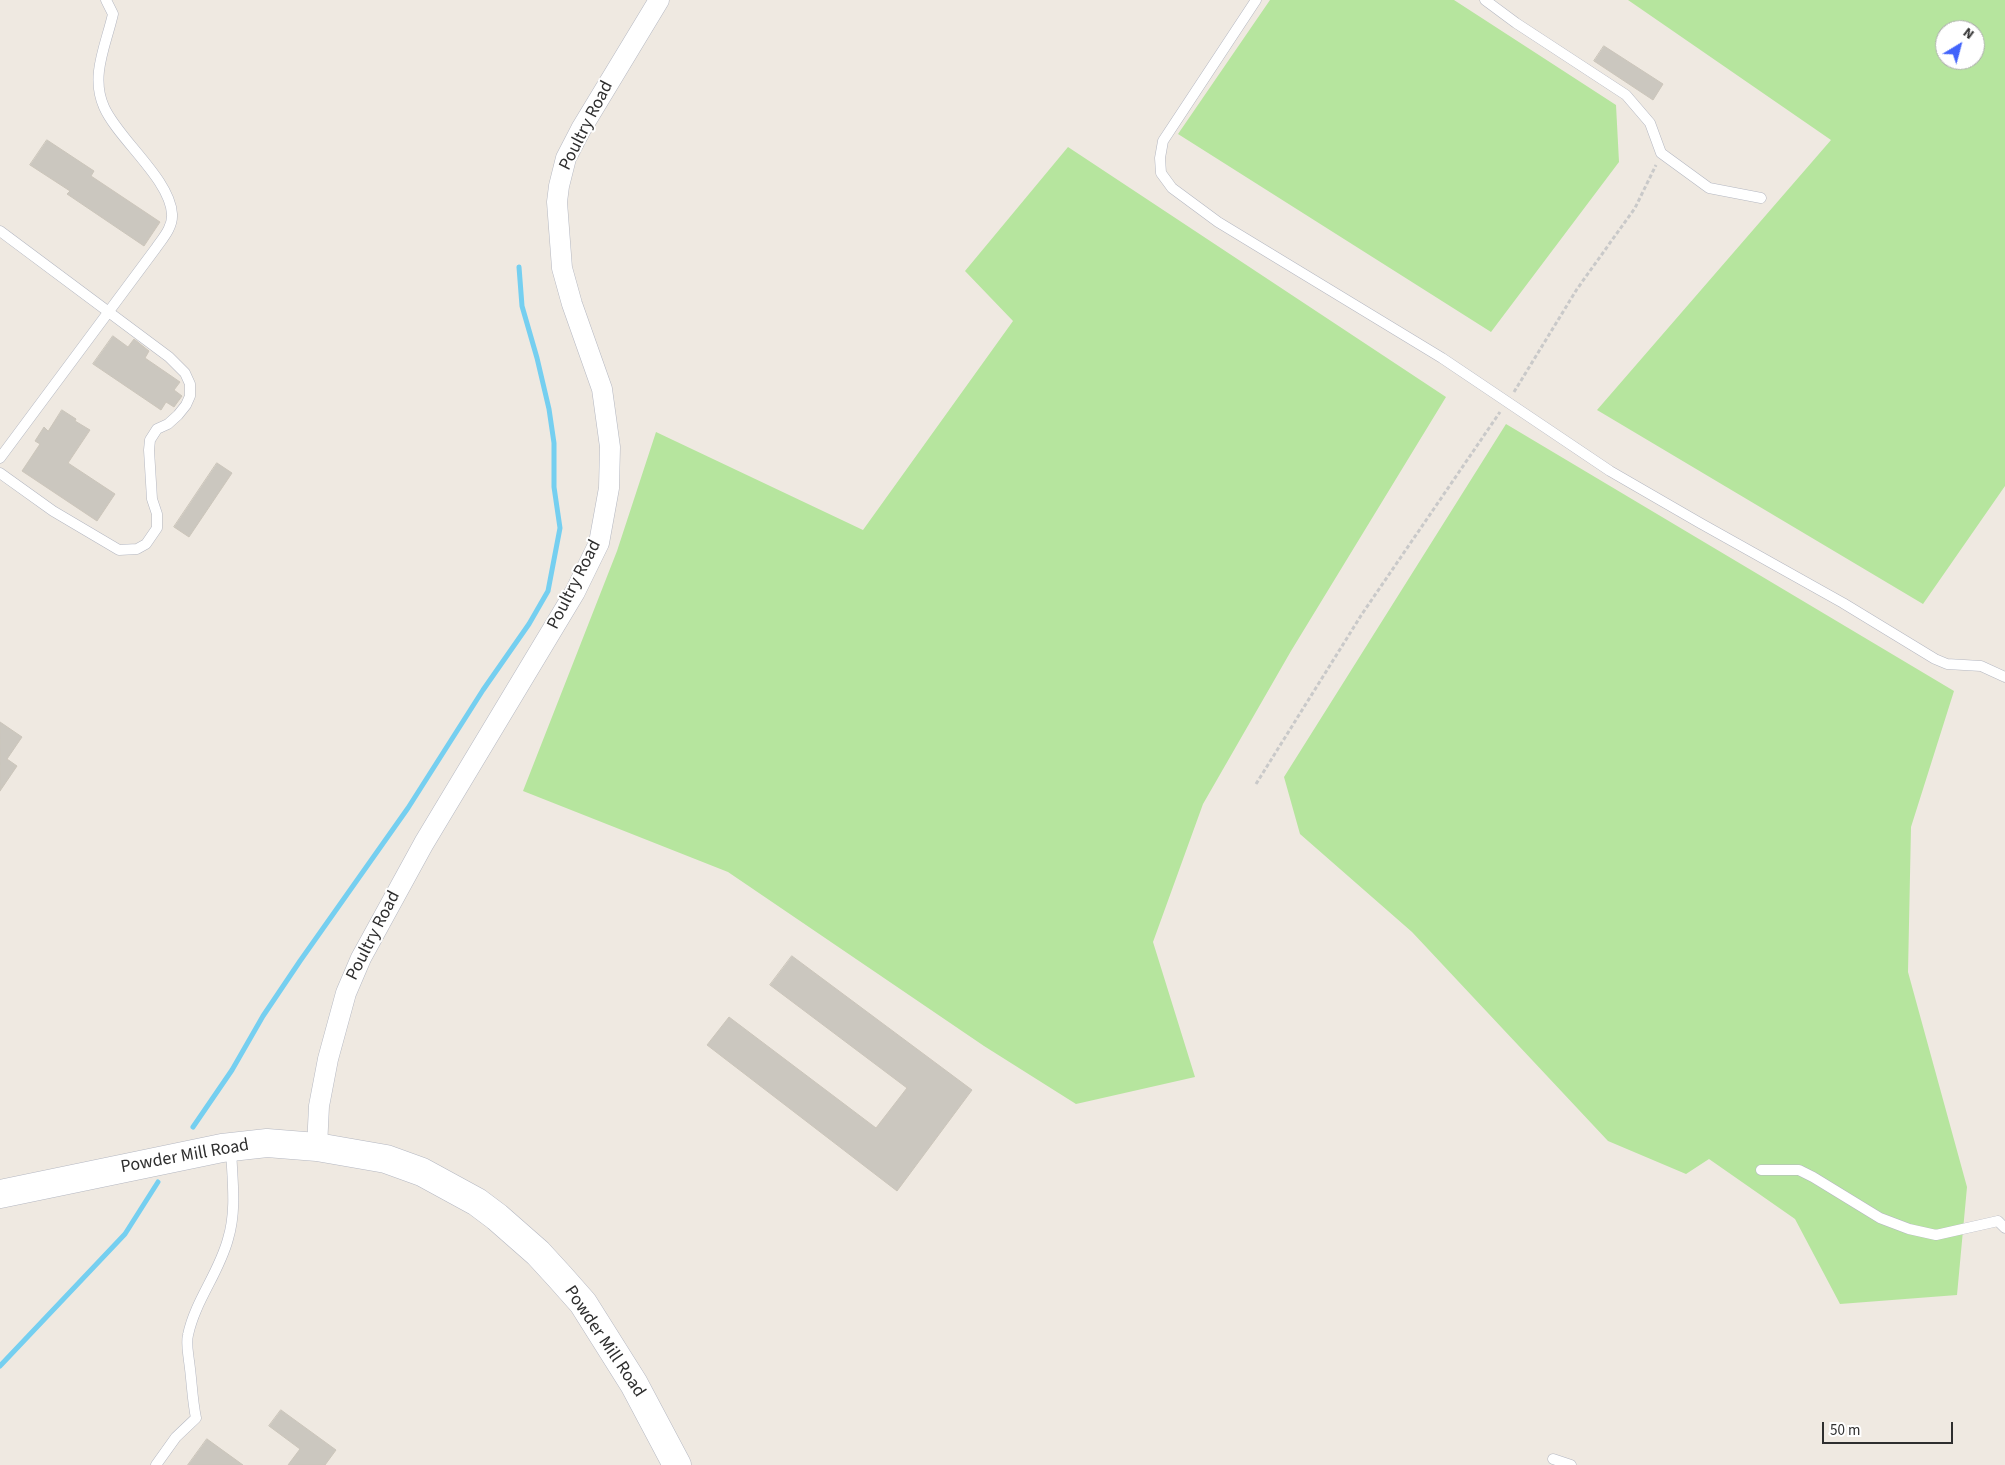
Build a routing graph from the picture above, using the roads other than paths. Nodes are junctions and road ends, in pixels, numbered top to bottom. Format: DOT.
graph roads {
  1 [pos="106,0"];
  2 [pos="659,0"];
  3 [pos="1256,0"];
  4 [pos="1485,0"];
  5 [pos="1761,198"];
  6 [pos="0,231"];
  7 [pos="109,313"];
  8 [pos="0,458"];
  9 [pos="0,473"];
  10 [pos="2005,677"];
  11 [pos="230,1147"];
  12 [pos="317,1147"];
  13 [pos="1761,1170"];
  14 [pos="0,1194"];
  15 [pos="2005,1228"];
  16 [pos="1553,1459"];
  17 [pos="156,1465"];
  18 [pos="677,1465"];
  19 [pos="1571,1465"];
  1 -- 7 [label="lane"];
  2 -- 12 [label="street, Poultry Road"];
  3 -- 10 [label="lane"];
  4 -- 5 [label="lane"];
  6 -- 7 [label="lane"];
  7 -- 8 [label="lane"];
  7 -- 9 [label="lane"];
  11 -- 12 [label="main road, Powder Mill Road"];
  11 -- 14 [label="main road, Powder Mill Road"];
  11 -- 17 [label="lane"];
  12 -- 18 [label="main road, Powder Mill Road"];
  13 -- 15 [label="lane"];
  16 -- 19 [label="lane"];
}
